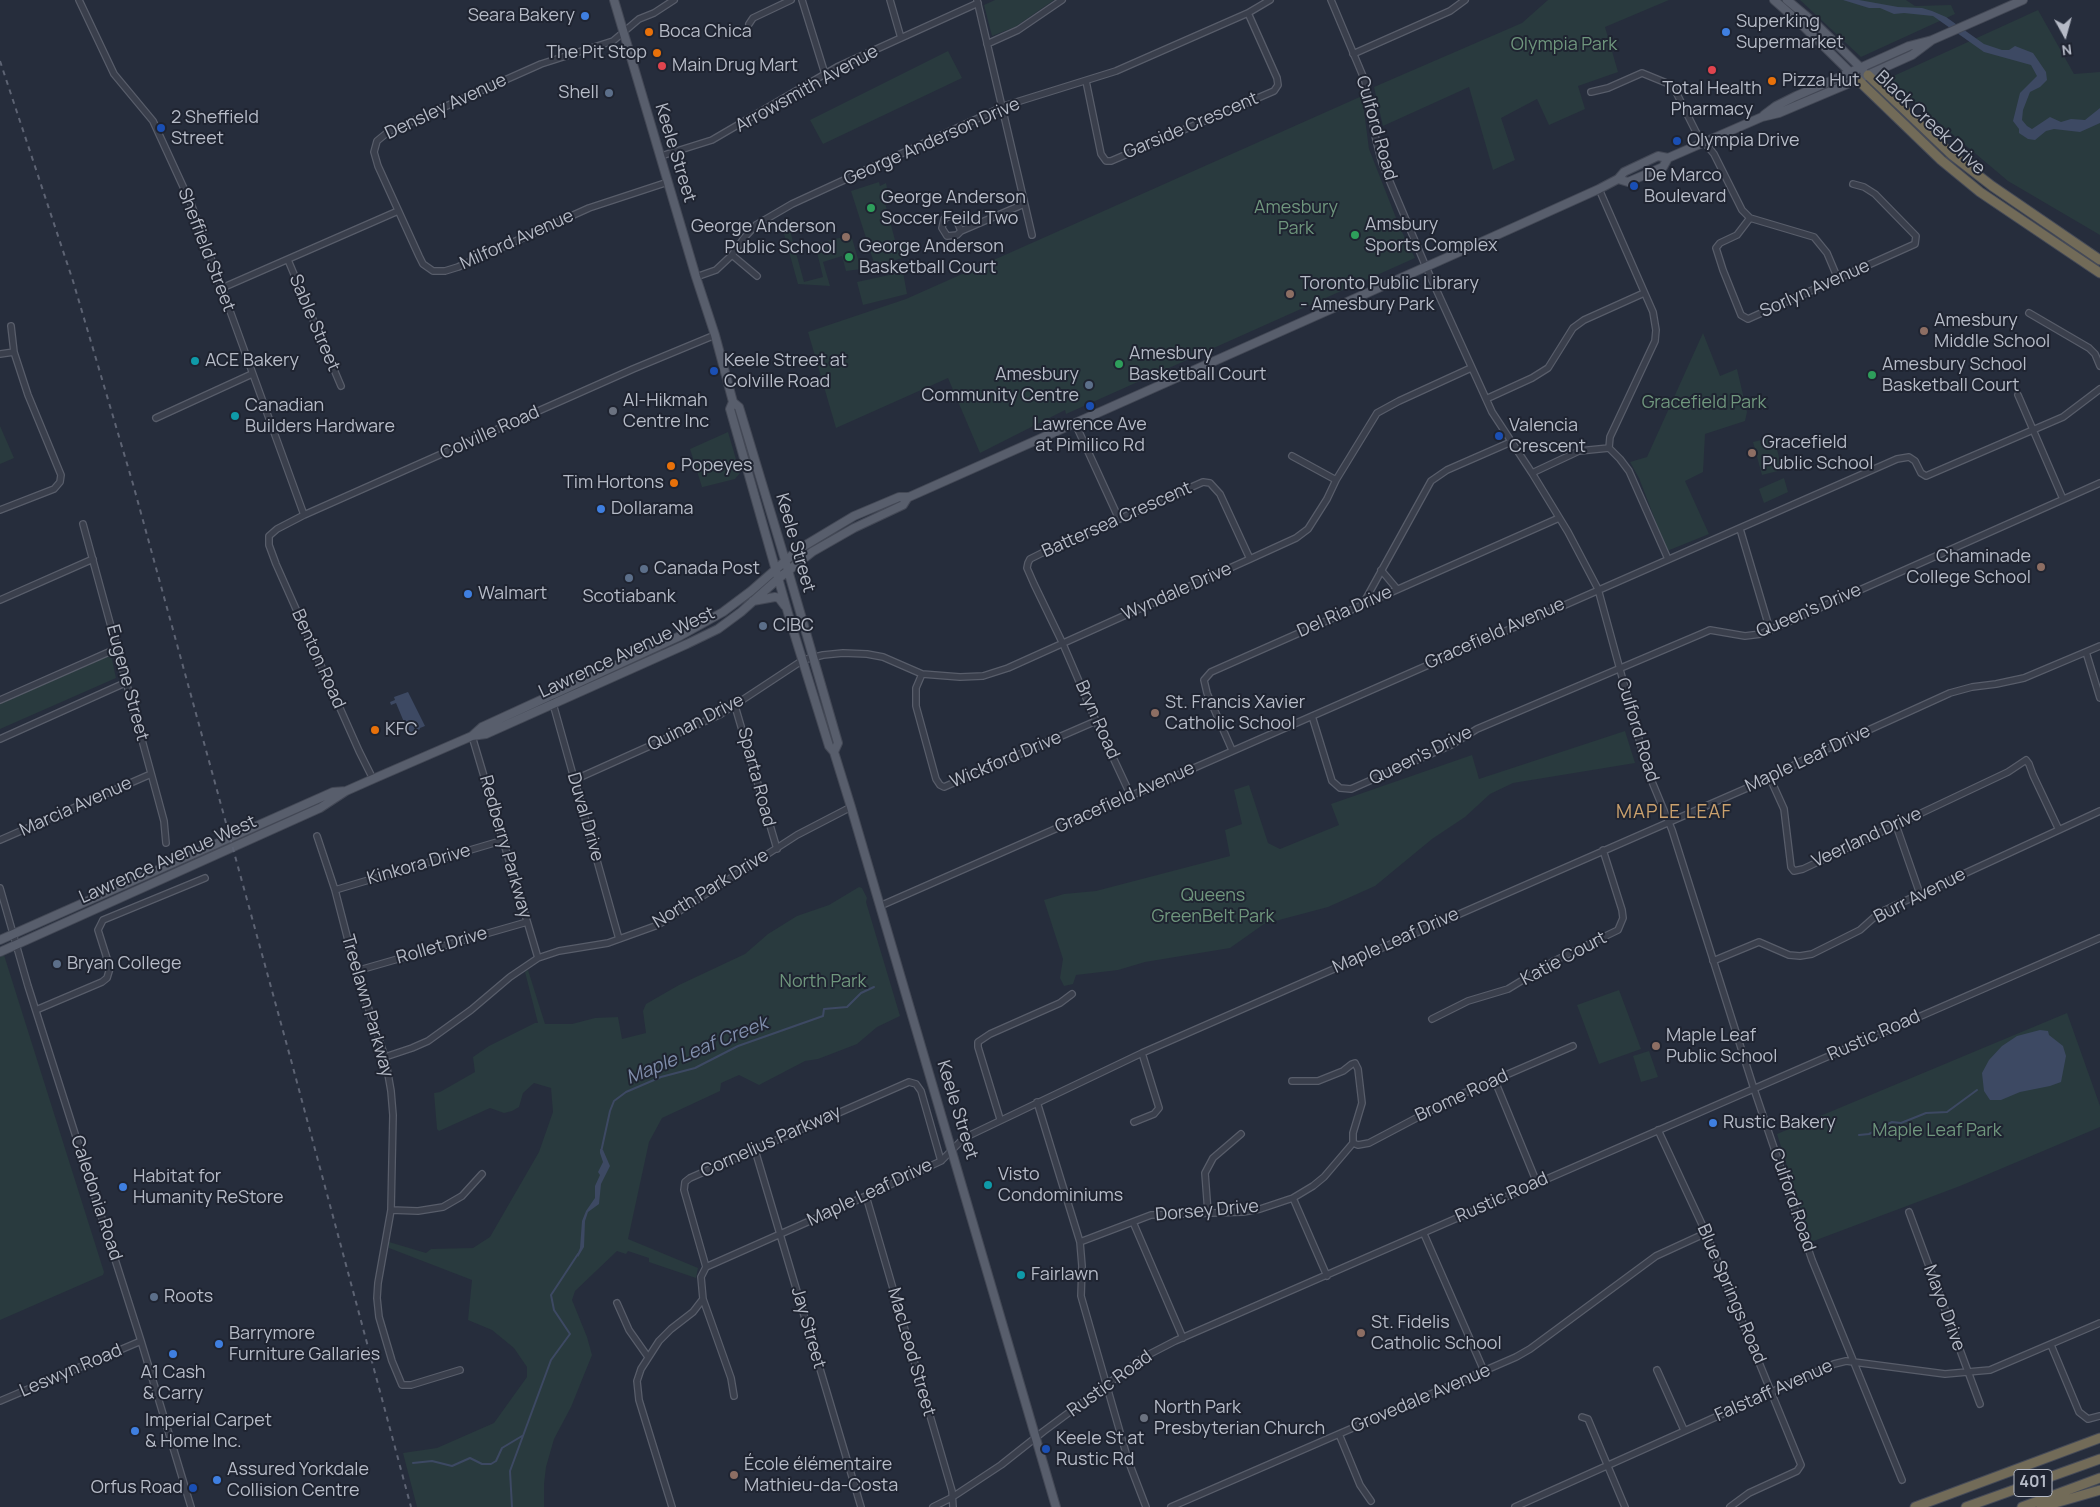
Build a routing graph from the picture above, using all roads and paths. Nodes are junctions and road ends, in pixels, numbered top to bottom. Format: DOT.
graph roads {
  1 [pos="79,0"];
  2 [pos="614,0"];
  3 [pos="674,0"];
  4 [pos="791,0"];
  5 [pos="802,0"];
  6 [pos="890,0"];
  7 [pos="1062,0"];
  8 [pos="1270,0"];
  9 [pos="1331,0"];
  10 [pos="1465,0"];
  11 [pos="1774,0"];
  12 [pos="1788,0"];
  13 [pos="2023,0"];
  14 [pos="978,2"];
  15 [pos="1248,13"];
  16 [pos="749,24"];
  17 [pos="623,31"];
  18 [pos="901,38"];
  19 [pos="1932,40"];
  20 [pos="987,44"];
  21 [pos="1353,54"];
  22 [pos="1860,68"];
  23 [pos="1850,72"];
  24 [pos="825,74"];
  25 [pos="1868,75"];
  26 [pos="1858,80"];
  27 [pos="1086,81"];
  28 [pos="1591,92"];
  29 [pos="1001,108"];
  30 [pos="1762,117"];
  31 [pos="1704,142"];
  32 [pos="661,156"];
  33 [pos="1668,158"];
  34 [pos="1642,163"];
  35 [pos="1648,174"];
  36 [pos="1618,179"];
  37 [pos="668,182"];
  38 [pos="1853,184"];
  39 [pos="1599,189"];
  40 [pos="1024,204"];
  41 [pos="398,211"];
  42 [pos="1750,218"];
  43 [pos="961,231"];
  44 [pos="1032,235"];
  45 [pos="732,255"];
  46 [pos="288,260"];
  47 [pos="2100,260"];
  48 [pos="1426,267"];
  49 [pos="2100,273"];
  50 [pos="757,276"];
  51 [pos="696,277"];
  52 [pos="1838,279"];
  53 [pos="222,288"];
  54 [pos="1644,292"];
  55 [pos="2029,313"];
  56 [pos="11,326"];
  57 [pos="715,335"];
  58 [pos="14,352"];
  59 [pos="0,354"];
  60 [pos="2100,366"];
  61 [pos="1471,368"];
  62 [pos="252,374"];
  63 [pos="341,386"];
  64 [pos="2100,389"];
  65 [pos="2018,395"];
  66 [pos="1486,400"];
  67 [pos="733,402"];
  68 [pos="156,418"];
  69 [pos="1075,423"];
  70 [pos="2034,429"];
  71 [pos="1511,442"];
  72 [pos="1609,448"];
  73 [pos="1292,456"];
  74 [pos="1532,473"];
  75 [pos="760,476"];
  76 [pos="750,479"];
  77 [pos="1336,480"];
  78 [pos="2100,483"];
  79 [pos="908,497"];
  80 [pos="2063,499"];
  81 [pos="0,510"];
  82 [pos="304,515"];
  83 [pos="1559,518"];
  84 [pos="1119,519"];
  85 [pos="83,524"];
  86 [pos="1740,529"];
  87 [pos="269,536"];
  88 [pos="778,536"];
  89 [pos="799,550"];
  90 [pos="93,559"];
  91 [pos="1250,559"];
  92 [pos="1668,559"];
  93 [pos="785,560"];
  94 [pos="776,568"];
  95 [pos="1381,570"];
  96 [pos="788,571"];
  97 [pos="779,578"];
  98 [pos="1397,589"];
  99 [pos="1598,589"];
  100 [pos="0,600"];
  101 [pos="752,601"];
  102 [pos="1363,604"];
  103 [pos="787,607"];
  104 [pos="1770,630"];
  105 [pos="680,636"];
  106 [pos="687,644"];
  107 [pos="1063,644"];
  108 [pos="2100,646"];
  109 [pos="118,648"];
  110 [pos="2086,652"];
  111 [pos="812,658"];
  112 [pos="803,660"];
  113 [pos="1619,670"];
  114 [pos="922,674"];
  115 [pos="127,682"];
  116 [pos="551,695"];
  117 [pos="2100,698"];
  118 [pos="0,700"];
  119 [pos="553,704"];
  120 [pos="735,706"];
  121 [pos="1312,716"];
  122 [pos="1096,721"];
  123 [pos="472,736"];
  124 [pos="0,739"];
  125 [pos="1232,750"];
  126 [pos="834,752"];
  127 [pos="151,774"];
  128 [pos="1770,778"];
  129 [pos="373,779"];
  130 [pos="574,780"];
  131 [pos="346,791"];
  132 [pos="1132,796"];
  133 [pos="851,806"];
  134 [pos="2100,811"];
  135 [pos="1668,822"];
  136 [pos="1896,825"];
  137 [pos="2058,830"];
  138 [pos="317,836"];
  139 [pos="0,840"];
  140 [pos="504,840"];
  141 [pos="166,843"];
  142 [pos="777,849"];
  143 [pos="1603,850"];
  144 [pos="205,878"];
  145 [pos="0,888"];
  146 [pos="335,890"];
  147 [pos="1920,894"];
  148 [pos="880,906"];
  149 [pos="527,922"];
  150 [pos="13,934"];
  151 [pos="2100,938"];
  152 [pos="619,939"];
  153 [pos="0,940"];
  154 [pos="16,945"];
  155 [pos="0,952"];
  156 [pos="538,958"];
  157 [pos="1713,961"];
  158 [pos="356,971"];
  159 [pos="1072,994"];
  160 [pos="36,1010"];
  161 [pos="1432,1019"];
  162 [pos="1573,1046"];
  163 [pos="1142,1053"];
  164 [pos="385,1057"];
  165 [pos="1495,1080"];
  166 [pos="1292,1082"];
  167 [pos="916,1084"];
  168 [pos="1754,1089"];
  169 [pos="1037,1102"];
  170 [pos="1000,1119"];
  171 [pos="1134,1122"];
  172 [pos="1658,1130"];
  173 [pos="1242,1134"];
  174 [pos="1353,1143"];
  175 [pos="952,1148"];
  176 [pos="755,1150"];
  177 [pos="940,1161"];
  178 [pos="482,1174"];
  179 [pos="1538,1183"];
  180 [pos="866,1196"];
  181 [pos="1293,1198"];
  182 [pos="391,1210"];
  183 [pos="1909,1212"];
  184 [pos="1208,1213"];
  185 [pos="1133,1222"];
  186 [pos="1706,1233"];
  187 [pos="781,1234"];
  188 [pos="1424,1234"];
  189 [pos="1080,1242"];
  190 [pos="706,1267"];
  191 [pos="1327,1276"];
  192 [pos="703,1299"];
  193 [pos="617,1303"];
  194 [pos="2100,1323"];
  195 [pos="1183,1338"];
  196 [pos="141,1341"];
  197 [pos="2051,1344"];
  198 [pos="648,1358"];
  199 [pos="1853,1362"];
  200 [pos="460,1370"];
  201 [pos="1657,1370"];
  202 [pos="1484,1371"];
  203 [pos="1969,1372"];
  204 [pos="1107,1385"];
  205 [pos="1772,1392"];
  206 [pos="734,1396"];
  207 [pos="0,1401"];
  208 [pos="1980,1404"];
  209 [pos="2100,1416"];
  210 [pos="1582,1417"];
  211 [pos="1684,1430"];
  212 [pos="1339,1434"];
  213 [pos="1036,1437"];
  214 [pos="2100,1438"];
  215 [pos="2100,1458"];
  216 [pos="1608,1466"];
  217 [pos="2100,1478"];
  218 [pos="1902,1480"];
  219 [pos="2100,1490"];
  220 [pos="951,1498"];
  221 [pos="1371,1501"];
  222 [pos="192,1507"];
  223 [pos="672,1507"];
  224 [pos="861,1507"];
  225 [pos="933,1507"];
  226 [pos="952,1507"];
  227 [pos="1056,1507"];
  228 [pos="1146,1507"];
  229 [pos="1171,1507"];
  230 [pos="1515,1507"];
  231 [pos="1625,1507"];
  232 [pos="1730,1507"];
  233 [pos="1915,1507"];
  234 [pos="1966,1507"];
  235 [pos="2022,1507"];
  236 [pos="2041,1507"];
  1 -- 53 [label="street, Sheffield Street"];
  2 -- 17 [label="main road, Keele Street"];
  3 -- 17 [label="street, Densley Avenue"];
  4 -- 16 [label="street"];
  5 -- 24 [label="street"];
  6 -- 18 [label="street"];
  7 -- 20 [label="street"];
  8 -- 15 [label="street, George Anderson Drive"];
  9 -- 21 [label="street, Culford Road"];
  10 -- 21 [label="street"];
  11 -- 23 [label="main road, Black Creek Drive"];
  12 -- 22 [label="main road, Black Creek Drive"];
  13 -- 19 [label="main road, Lawrence Avenue West"];
  14 -- 18 [label="street, Arrowsmith Avenue"];
  14 -- 20 [label="street"];
  15 -- 27 [label="street, George Anderson Drive"];
  15 -- 27 [label="street, Garside Crescent"];
  17 -- 32 [label="main road, Keele Street"];
  17 -- 41 [label="street, Densley Avenue"];
  18 -- 24 [label="street, Arrowsmith Avenue"];
  19 -- 22 [label="main road, Lawrence Avenue West"];
  19 -- 25 [label="main road, Lawrence Avenue West"];
  20 -- 29 [label="street"];
  21 -- 48 [label="street, Culford Road"];
  22 -- 23 [label="main road, Lawrence Avenue West"];
  22 -- 25 [label="main road, Black Creek Drive"];
  23 -- 26 [label="main road, Black Creek Drive"];
  23 -- 30 [label="main road, Lawrence Avenue West"];
  24 -- 32 [label="street, Arrowsmith Avenue"];
  25 -- 26 [label="main road, Lawrence Avenue West"];
  25 -- 47 [label="highway, Black Creek Drive"];
  26 -- 30 [label="main road, Lawrence Avenue West"];
  26 -- 49 [label="highway, Black Creek Drive"];
  27 -- 29 [label="street, George Anderson Drive"];
  28 -- 31 [label="street"];
  29 -- 40 [label="street"];
  29 -- 45 [label="street, George Anderson Drive"];
  30 -- 31 [label="main road, Lawrence Avenue West"];
  31 -- 33 [label="main road, Lawrence Avenue West"];
  31 -- 42 [label="street"];
  32 -- 37 [label="main road, Keele Street"];
  33 -- 34 [label="main road, Lawrence Avenue West"];
  33 -- 35 [label="main road, Lawrence Avenue West"];
  34 -- 35 [label="street"];
  34 -- 36 [label="main road, Lawrence Avenue West"];
  35 -- 36 [label="main road, Lawrence Avenue West"];
  36 -- 39 [label="main road, Lawrence Avenue West"];
  37 -- 41 [label="street, Milford Avenue"];
  37 -- 51 [label="main road, Keele Street"];
  38 -- 52 [label="street, Sorlyn Avenue"];
  39 -- 48 [label="main road, Lawrence Avenue West"];
  39 -- 54 [label="street"];
  40 -- 43 [label="street"];
  40 -- 44 [label="street"];
  41 -- 46 [label="street"];
  42 -- 52 [label="street"];
  42 -- 52 [label="street, Sorlyn Avenue"];
  45 -- 50 [label="street"];
  45 -- 51 [label="street, George Anderson Drive"];
  46 -- 53 [label="street"];
  46 -- 63 [label="street, Sable Street"];
  48 -- 61 [label="street, Culford Road"];
  48 -- 69 [label="main road, Lawrence Avenue West"];
  51 -- 57 [label="main road, Keele Street"];
  53 -- 62 [label="street, Sheffield Street"];
  54 -- 66 [label="street"];
  54 -- 72 [label="street"];
  55 -- 60 [label="street"];
  56 -- 58 [label="street"];
  57 -- 67 [label="main road, Keele Street"];
  57 -- 82 [label="street, Colville Road"];
  58 -- 59 [label="street"];
  58 -- 81 [label="street"];
  61 -- 66 [label="street, Culford Road"];
  61 -- 77 [label="street, Wyndale Drive"];
  62 -- 68 [label="street"];
  62 -- 82 [label="street, Sheffield Street"];
  64 -- 70 [label="street, Gracefield Avenue"];
  65 -- 70 [label="street"];
  66 -- 71 [label="street, Culford Road"];
  67 -- 75 [label="main road, Keele Street"];
  67 -- 76 [label="main road, Keele Street"];
  69 -- 79 [label="main road, Lawrence Avenue West"];
  69 -- 84 [label="street"];
  70 -- 80 [label="street"];
  70 -- 86 [label="street, Gracefield Avenue"];
  71 -- 74 [label="street, Culford Road"];
  71 -- 95 [label="street"];
  72 -- 74 [label="street"];
  72 -- 92 [label="street"];
  73 -- 77 [label="street"];
  74 -- 83 [label="street, Culford Road"];
  75 -- 76 [label="main road"];
  75 -- 88 [label="main road, Keele Street"];
  76 -- 94 [label="main road, Keele Street"];
  77 -- 91 [label="street, Wyndale Drive"];
  78 -- 80 [label="street, Queen's Drive"];
  79 -- 89 [label="main road, Lawrence Avenue West"];
  79 -- 96 [label="main road, Lawrence Avenue West"];
  80 -- 104 [label="street, Queen's Drive"];
  82 -- 87 [label="street, Colville Road"];
  83 -- 98 [label="street, Del Ria Drive"];
  83 -- 99 [label="street, Culford Road"];
  84 -- 91 [label="street, Battersea Crescent"];
  84 -- 107 [label="street, Battersea Crescent"];
  85 -- 90 [label="street, Eugene Street"];
  86 -- 92 [label="street, Gracefield Avenue"];
  86 -- 104 [label="street"];
  87 -- 129 [label="street, Benton Road"];
  88 -- 89 [label="main road"];
  88 -- 93 [label="main road, Keele Street"];
  89 -- 93 [label="main road, Lawrence Avenue West"];
  90 -- 100 [label="street"];
  90 -- 109 [label="street, Eugene Street"];
  91 -- 107 [label="street, Wyndale Drive"];
  92 -- 99 [label="street, Gracefield Avenue"];
  93 -- 94 [label="main road, Lawrence Avenue West"];
  93 -- 96 [label="main road, Keele Street"];
  94 -- 97 [label="main road, Keele Street"];
  94 -- 105 [label="main road, Lawrence Avenue West"];
  95 -- 98 [label="street"];
  95 -- 102 [label="street"];
  96 -- 97 [label="main road, Lawrence Avenue West"];
  96 -- 111 [label="main road, Keele Street"];
  97 -- 101 [label="main road, Lawrence Avenue West"];
  97 -- 103 [label="main road, Keele Street"];
  98 -- 102 [label="street, Del Ria Drive"];
  99 -- 113 [label="street, Culford Road"];
  99 -- 121 [label="street, Gracefield Avenue"];
  101 -- 103 [label="main road"];
  101 -- 106 [label="main road, Lawrence Avenue West"];
  102 -- 125 [label="street, Del Ria Drive"];
  103 -- 112 [label="main road, Keele Street"];
  104 -- 113 [label="street, Queen's Drive"];
  105 -- 106 [label="main road"];
  105 -- 116 [label="main road, Lawrence Avenue West"];
  106 -- 119 [label="main road, Lawrence Avenue West"];
  107 -- 114 [label="street, Wyndale Drive"];
  107 -- 122 [label="street, Bryn Road"];
  108 -- 110 [label="street, Maple Leaf Drive"];
  109 -- 115 [label="street, Eugene Street"];
  109 -- 118 [label="street"];
  110 -- 117 [label="street"];
  110 -- 128 [label="street, Maple Leaf Drive"];
  111 -- 112 [label="street, Quinan Drive"];
  111 -- 114 [label="street, Wyndale Drive"];
  111 -- 126 [label="main road, Keele Street"];
  112 -- 120 [label="street, Quinan Drive"];
  112 -- 126 [label="main road, Keele Street"];
  113 -- 121 [label="street, Queen's Drive"];
  113 -- 135 [label="street, Culford Road"];
  114 -- 122 [label="street, Wickford Drive"];
  115 -- 124 [label="street"];
  115 -- 127 [label="street, Eugene Street"];
  116 -- 119 [label="street, Duval Drive"];
  116 -- 123 [label="main road, Lawrence Avenue West"];
  119 -- 123 [label="main road, Lawrence Avenue West"];
  119 -- 130 [label="street, Duval Drive"];
  120 -- 130 [label="street, Quinan Drive"];
  120 -- 142 [label="street, Sparta Road"];
  121 -- 125 [label="street, Gracefield Avenue"];
  122 -- 132 [label="street, Bryn Road"];
  123 -- 129 [label="main road, Lawrence Avenue West"];
  123 -- 140 [label="street, Redberry Parkway"];
  125 -- 132 [label="street, Gracefield Avenue"];
  126 -- 133 [label="main road, Keele Street"];
  127 -- 139 [label="street, Marcia Avenue"];
  127 -- 141 [label="street, Eugene Street"];
  128 -- 135 [label="street, Maple Leaf Drive"];
  128 -- 136 [label="street, Veerland Drive"];
  129 -- 131 [label="main road, Lawrence Avenue West"];
  130 -- 152 [label="street, Duval Drive"];
  131 -- 150 [label="main road, Lawrence Avenue West"];
  131 -- 154 [label="main road, Lawrence Avenue West"];
  132 -- 148 [label="street, Gracefield Avenue"];
  133 -- 142 [label="street, North Park Drive"];
  133 -- 148 [label="main road, Keele Street"];
  134 -- 137 [label="street, Burr Avenue"];
  135 -- 143 [label="street, Maple Leaf Drive"];
  135 -- 157 [label="street, Culford Road"];
  136 -- 137 [label="street, Veerland Drive"];
  136 -- 147 [label="street"];
  137 -- 147 [label="street, Burr Avenue"];
  138 -- 146 [label="street, Treelawn Parkway"];
  140 -- 146 [label="street, Kinkora Drive"];
  140 -- 149 [label="street, Redberry Parkway"];
  142 -- 152 [label="street, North Park Drive"];
  143 -- 161 [label="street, Katie Court"];
  143 -- 163 [label="street, Maple Leaf Drive"];
  144 -- 160 [label="street"];
  145 -- 150 [label="street, Caledonia Road"];
  146 -- 158 [label="street, Treelawn Parkway"];
  147 -- 157 [label="street, Burr Avenue"];
  148 -- 175 [label="main road, Keele Street"];
  149 -- 156 [label="street, Redberry Parkway"];
  149 -- 158 [label="street, Rollet Drive"];
  150 -- 153 [label="main road, Lawrence Avenue West"];
  150 -- 154 [label="street, Caledonia Road"];
  151 -- 168 [label="street, Rustic Road"];
  152 -- 156 [label="street, North Park Drive"];
  154 -- 155 [label="main road, Lawrence Avenue West"];
  154 -- 160 [label="street, Caledonia Road"];
  156 -- 164 [label="street, North Park Drive"];
  157 -- 168 [label="street, Culford Road"];
  158 -- 164 [label="street, Treelawn Parkway"];
  159 -- 170 [label="street"];
  160 -- 196 [label="street, Caledonia Road"];
  162 -- 165 [label="street, Brome Road"];
  163 -- 169 [label="street, Maple Leaf Drive"];
  163 -- 171 [label="street"];
  164 -- 182 [label="street, Treelawn Parkway"];
  165 -- 174 [label="street, Brome Road"];
  165 -- 179 [label="street"];
  166 -- 174 [label="street, Dorsey Drive"];
  167 -- 176 [label="street, Cornelius Parkway"];
  167 -- 177 [label="street, Keele Street"];
  168 -- 172 [label="street, Rustic Road"];
  168 -- 199 [label="street, Culford Road"];
  169 -- 170 [label="street, Maple Leaf Drive"];
  169 -- 189 [label="street"];
  170 -- 175 [label="street, Maple Leaf Drive"];
  172 -- 179 [label="street, Rustic Road"];
  172 -- 186 [label="street, Blue Springs Road"];
  173 -- 184 [label="street"];
  174 -- 181 [label="street, Dorsey Drive"];
  175 -- 177 [label="street, Maple Leaf Drive"];
  175 -- 213 [label="main road, Keele Street"];
  176 -- 187 [label="street, Jay Street"];
  176 -- 190 [label="street, Cornelius Parkway"];
  177 -- 180 [label="street, Maple Leaf Drive"];
  178 -- 182 [label="street"];
  179 -- 188 [label="street, Rustic Road"];
  180 -- 187 [label="street, Maple Leaf Drive"];
  180 -- 220 [label="street, MacLeod Street"];
  181 -- 184 [label="street, Dorsey Drive"];
  181 -- 191 [label="street"];
  182 -- 200 [label="street, Treelawn Parkway"];
  183 -- 203 [label="street, Mayo Drive"];
  184 -- 185 [label="street, Dorsey Drive"];
  185 -- 189 [label="street, Dorsey Drive"];
  185 -- 195 [label="street"];
  186 -- 202 [label="street, Grovedale Avenue"];
  186 -- 205 [label="street, Blue Springs Road"];
  187 -- 190 [label="street, Maple Leaf Drive"];
  187 -- 224 [label="street, Jay Street"];
  188 -- 191 [label="street, Rustic Road"];
  188 -- 202 [label="street"];
  189 -- 204 [label="street"];
  190 -- 192 [label="street, Cornelius Parkway"];
  191 -- 195 [label="street, Rustic Road"];
  192 -- 198 [label="street"];
  192 -- 206 [label="street, Cornelius Parkway"];
  193 -- 198 [label="street"];
  194 -- 197 [label="street, Falstaff Avenue"];
  195 -- 204 [label="street, Rustic Road"];
  196 -- 207 [label="street, Leswyn Road"];
  196 -- 222 [label="street, Caledonia Road"];
  197 -- 203 [label="street, Falstaff Avenue"];
  197 -- 209 [label="street"];
  198 -- 223 [label="street"];
  199 -- 203 [label="street, Falstaff Avenue"];
  199 -- 205 [label="street, Falstaff Avenue"];
  199 -- 218 [label="street, Culford Road"];
  201 -- 211 [label="street"];
  202 -- 212 [label="street, Grovedale Avenue"];
  203 -- 208 [label="street, Mayo Drive"];
  204 -- 213 [label="street, Rustic Road"];
  204 -- 228 [label="street"];
  205 -- 211 [label="street, Falstaff Avenue"];
  205 -- 232 [label="street, Blue Springs Road"];
  210 -- 216 [label="street"];
  211 -- 216 [label="street, Falstaff Avenue"];
  212 -- 221 [label="street"];
  212 -- 229 [label="street, Grovedale Avenue"];
  213 -- 220 [label="street, Rustic Road"];
  213 -- 227 [label="main road, Keele Street"];
  214 -- 233 [label="highway, 401"];
  215 -- 234 [label="highway, 401"];
  216 -- 230 [label="street, Falstaff Avenue"];
  216 -- 231 [label="street"];
  217 -- 235 [label="highway, 401"];
  219 -- 236 [label="highway"];
  220 -- 225 [label="street, Rustic Road"];
  220 -- 226 [label="street, MacLeod Street"];
}
